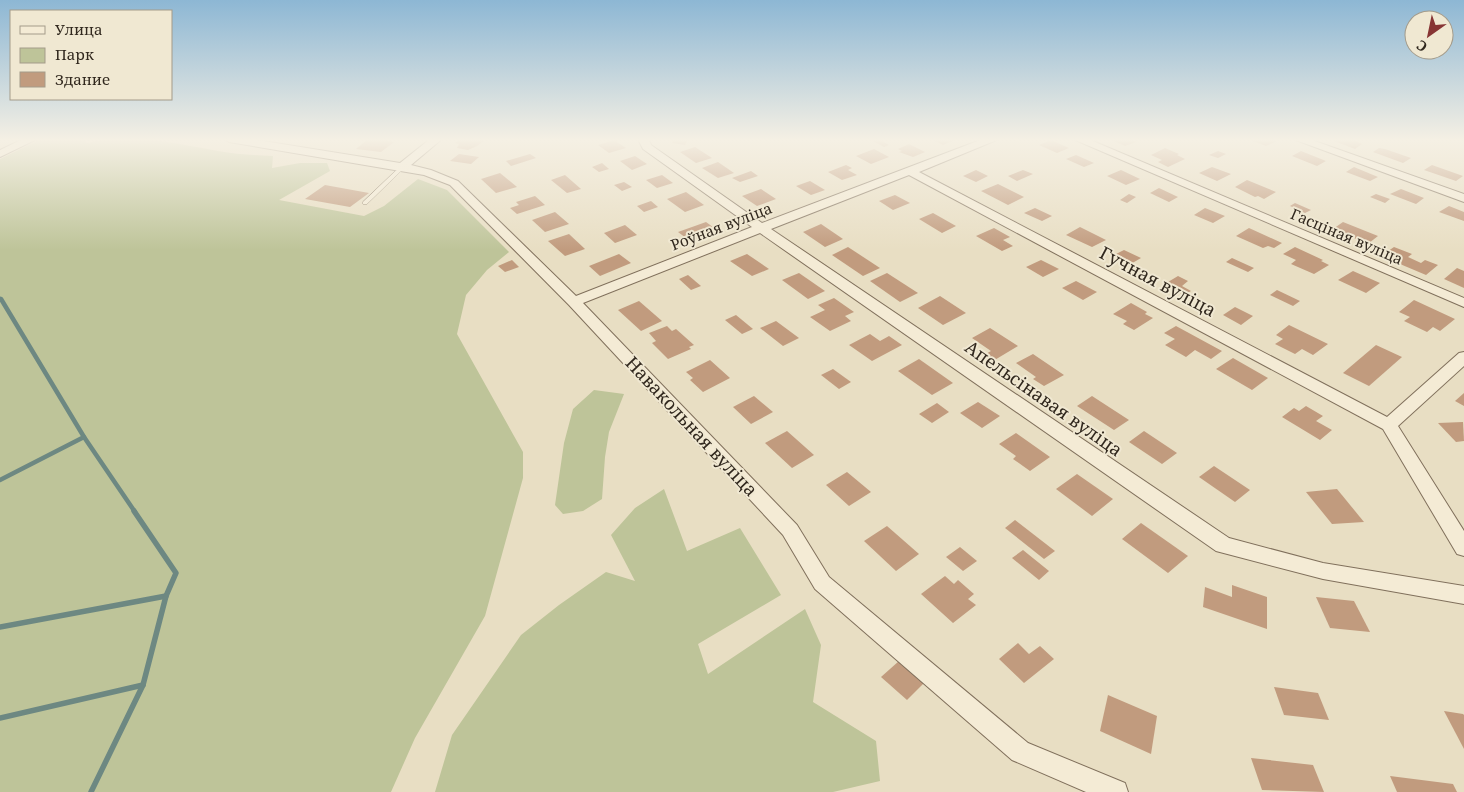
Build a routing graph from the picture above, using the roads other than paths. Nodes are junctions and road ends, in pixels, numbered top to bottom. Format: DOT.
graph roads {
  1 [pos="393,176"];
  2 [pos="437,176"];
  3 [pos="688,176"];
  4 [pos="896,176"];
  5 [pos="918,176"];
  6 [pos="1165,176"];
  7 [pos="1402,176"];
  8 [pos="1464,198"];
  9 [pos="366,203"];
  10 [pos="761,228"];
  11 [pos="574,302"];
  12 [pos="1464,303"];
  13 [pos="1464,357"];
  14 [pos="1389,425"];
  15 [pos="1464,548"];
  16 [pos="1464,595"];
  17 [pos="1116,792"];
  1 -- 9 [label="lane"];
  2 -- 11 [label="street, Навакольная вуліца"];
  3 -- 10 [label="street, Апельсінавая вуліца"];
  4 -- 10 [label="street, Роўная вуліца"];
  5 -- 14 [label="street, Гучная вуліца"];
  6 -- 12 [label="street, Гасціная вуліца"];
  7 -- 8 [label="street"];
  10 -- 11 [label="street, Роўная вуліца"];
  10 -- 16 [label="street, Апельсінавая вуліца"];
  11 -- 17 [label="street, Навакольная вуліца"];
  13 -- 14 [label="street"];
  14 -- 15 [label="street"];
}
